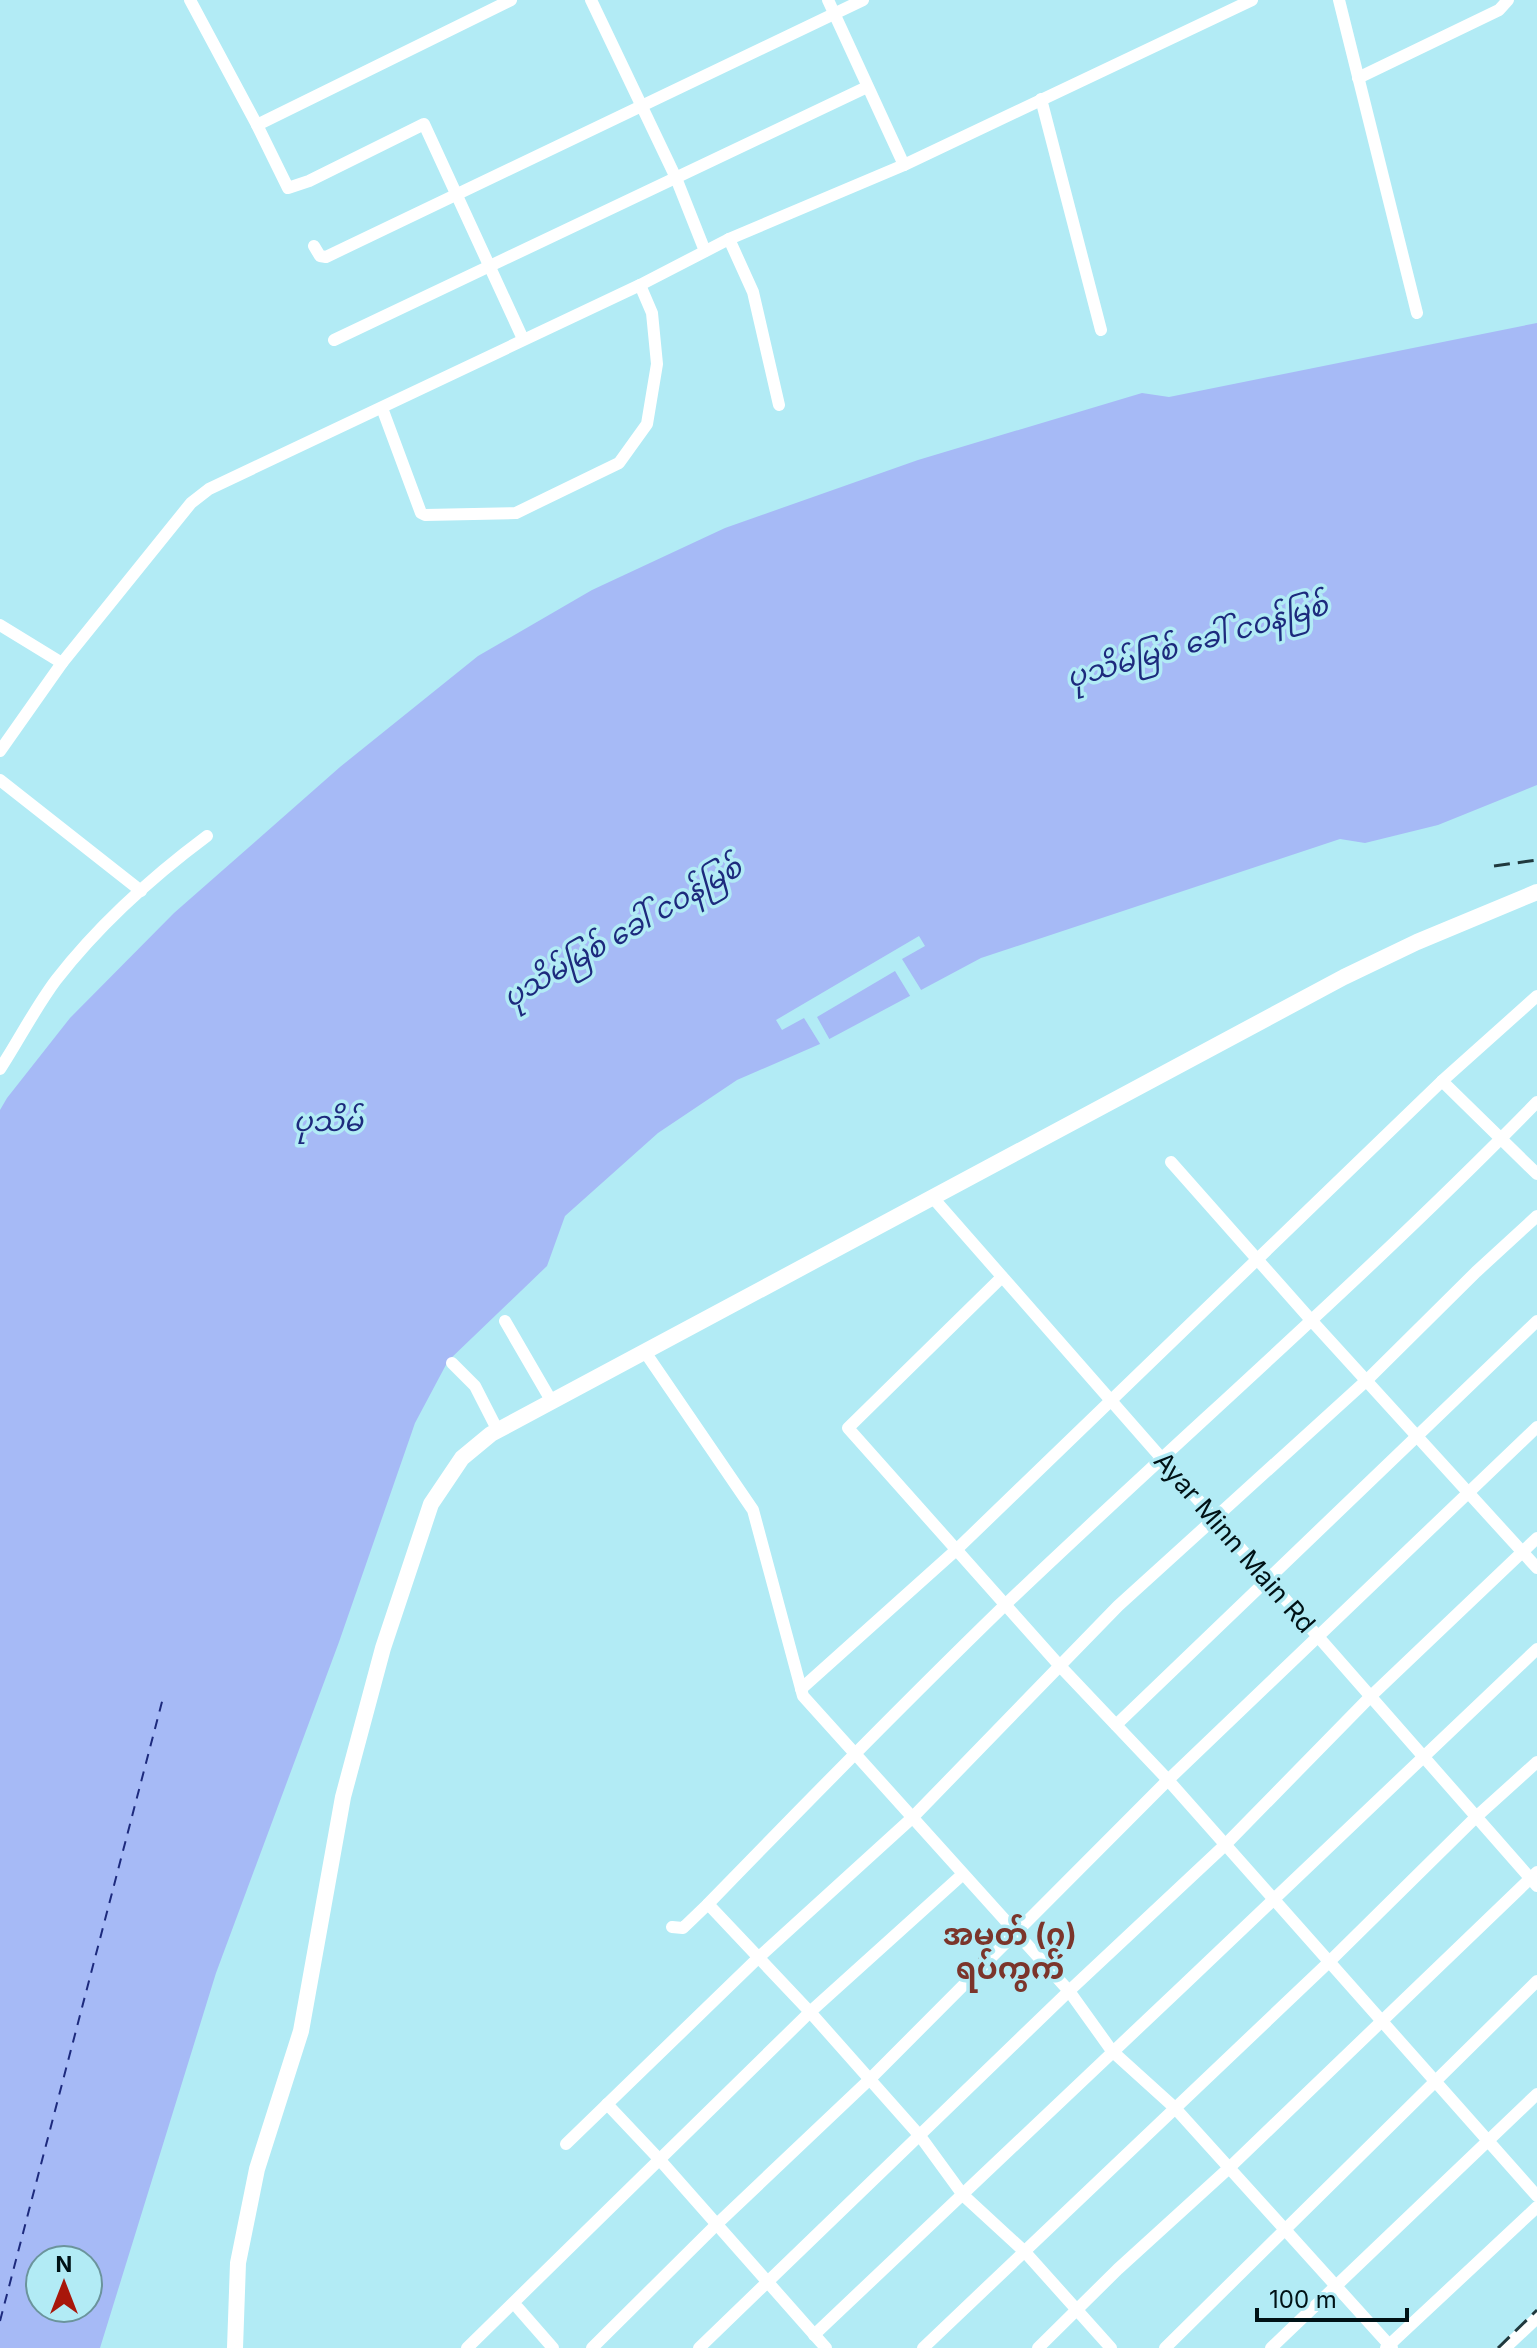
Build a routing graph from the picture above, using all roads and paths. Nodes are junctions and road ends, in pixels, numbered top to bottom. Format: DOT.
graph roads {
  1 [pos="190,0"];
  2 [pos="511,0"];
  3 [pos="591,0"];
  4 [pos="828,0"];
  5 [pos="863,0"];
  6 [pos="1252,0"];
  7 [pos="1339,0"];
  8 [pos="1508,0"];
  9 [pos="834,13"];
  10 [pos="1358,78"];
  11 [pos="867,87"];
  12 [pos="1041,99"];
  13 [pos="641,106"];
  14 [pos="257,125"];
  15 [pos="904,165"];
  16 [pos="676,178"];
  17 [pos="455,195"];
  18 [pos="729,239"];
  19 [pos="314,246"];
  20 [pos="705,251"];
  21 [pos="489,266"];
  22 [pos="640,285"];
  23 [pos="1417,313"];
  24 [pos="1101,330"];
  25 [pos="523,339"];
  26 [pos="334,340"];
  27 [pos="779,405"];
  28 [pos="382,408"];
  29 [pos="0,625"];
  30 [pos="62,663"];
  31 [pos="0,751"];
  32 [pos="0,780"];
  33 [pos="207,836"];
  34 [pos="141,891"];
  35 [pos="1537,892"];
  36 [pos="1537,996"];
  37 [pos="0,1069"];
  38 [pos="1442,1081"];
  39 [pos="1537,1102"];
  40 [pos="1501,1139"];
  41 [pos="1171,1162"];
  42 [pos="1537,1174"];
  43 [pos="934,1199"];
  44 [pos="1537,1216"];
  45 [pos="1257,1260"];
  46 [pos="1002,1277"];
  47 [pos="1311,1320"];
  48 [pos="505,1321"];
  49 [pos="1537,1321"];
  50 [pos="645,1352"];
  51 [pos="452,1363"];
  52 [pos="1367,1380"];
  53 [pos="1111,1400"];
  54 [pos="552,1402"];
  55 [pos="1537,1427"];
  56 [pos="498,1431"];
  57 [pos="1418,1436"];
  58 [pos="1162,1458"];
  59 [pos="1468,1492"];
  60 [pos="1214,1518"];
  61 [pos="1537,1538"];
  62 [pos="955,1551"];
  63 [pos="1523,1552"];
  64 [pos="1537,1568"];
  65 [pos="1268,1579"];
  66 [pos="1006,1605"];
  67 [pos="1317,1636"];
  68 [pos="1537,1649"];
  69 [pos="1059,1665"];
  70 [pos="801,1689"];
  71 [pos="1371,1696"];
  72 [pos="1116,1725"];
  73 [pos="855,1754"];
  74 [pos="1424,1757"];
  75 [pos="1537,1762"];
  76 [pos="1168,1780"];
  77 [pos="1476,1817"];
  78 [pos="912,1818"];
  79 [pos="1225,1845"];
  80 [pos="963,1874"];
  81 [pos="1535,1879"];
  82 [pos="1274,1900"];
  83 [pos="708,1904"];
  84 [pos="672,1927"];
  85 [pos="1017,1933"];
  86 [pos="758,1958"];
  87 [pos="1329,1962"];
  88 [pos="1537,1981"];
  89 [pos="1069,1991"];
  90 [pos="810,2012"];
  91 [pos="1383,2022"];
  92 [pos="1112,2051"];
  93 [pos="870,2079"];
  94 [pos="1435,2081"];
  95 [pos="1537,2094"];
  96 [pos="607,2104"];
  97 [pos="1175,2108"];
  98 [pos="920,2136"];
  99 [pos="1489,2142"];
  100 [pos="566,2144"];
  101 [pos="659,2159"];
  102 [pos="1229,2168"];
  103 [pos="963,2195"];
  104 [pos="1537,2196"];
  105 [pos="1537,2207"];
  106 [pos="717,2224"];
  107 [pos="1285,2231"];
  108 [pos="1025,2252"];
  109 [pos="767,2284"];
  110 [pos="1336,2286"];
  111 [pos="518,2308"];
  112 [pos="1077,2311"];
  113 [pos="1537,2318"];
  114 [pos="819,2343"];
  115 [pos="1389,2347"];
  116 [pos="235,2348"];
  117 [pos="467,2348"];
  118 [pos="553,2348"];
  119 [pos="592,2348"];
  120 [pos="699,2348"];
  121 [pos="923,2348"];
  122 [pos="1038,2348"];
  123 [pos="1111,2348"];
  124 [pos="1165,2348"];
  125 [pos="1271,2348"];
  126 [pos="1505,2348"];
  1 -- 14 [label="street"];
  2 -- 14 [label="street"];
  3 -- 13 [label="street"];
  4 -- 9 [label="street"];
  5 -- 9 [label="street"];
  6 -- 12 [label="street"];
  7 -- 10 [label="street"];
  8 -- 10 [label="street"];
  9 -- 11 [label="street"];
  9 -- 13 [label="street"];
  10 -- 23 [label="street"];
  11 -- 15 [label="street"];
  11 -- 16 [label="street"];
  12 -- 15 [label="street"];
  12 -- 24 [label="street"];
  13 -- 16 [label="street"];
  13 -- 17 [label="street"];
  14 -- 17 [label="street"];
  15 -- 18 [label="street"];
  16 -- 20 [label="street"];
  16 -- 21 [label="street"];
  17 -- 19 [label="street"];
  17 -- 21 [label="street"];
  18 -- 20 [label="street"];
  18 -- 27 [label="street"];
  20 -- 22 [label="street"];
  21 -- 25 [label="street"];
  21 -- 26 [label="street"];
  22 -- 25 [label="street"];
  22 -- 28 [label="street"];
  25 -- 28 [label="street"];
  28 -- 30 [label="street"];
  29 -- 30 [label="street"];
  30 -- 31 [label="street"];
  32 -- 34 [label="street"];
  33 -- 34 [label="street"];
  34 -- 37 [label="street"];
  35 -- 43 [label="street"];
  36 -- 38 [label="street"];
  38 -- 40 [label="street"];
  38 -- 45 [label="street"];
  39 -- 40 [label="street"];
  40 -- 42 [label="street"];
  40 -- 47 [label="street"];
  41 -- 45 [label="street"];
  43 -- 46 [label="street, Ayar Minn Main Rd"];
  43 -- 50 [label="street"];
  44 -- 52 [label="street"];
  45 -- 47 [label="street"];
  45 -- 53 [label="street"];
  46 -- 53 [label="street, Ayar Minn Main Rd"];
  46 -- 62 [label="street"];
  47 -- 52 [label="street"];
  47 -- 58 [label="street"];
  48 -- 54 [label="street"];
  49 -- 57 [label="street"];
  50 -- 54 [label="street"];
  50 -- 70 [label="street"];
  51 -- 56 [label="street"];
  52 -- 57 [label="street"];
  52 -- 60 [label="street"];
  53 -- 58 [label="street, Ayar Minn Main Rd"];
  53 -- 62 [label="street"];
  54 -- 56 [label="street"];
  55 -- 59 [label="street"];
  56 -- 116 [label="street"];
  57 -- 59 [label="street"];
  57 -- 65 [label="street"];
  58 -- 60 [label="street, Ayar Minn Main Rd"];
  58 -- 66 [label="street"];
  59 -- 63 [label="street"];
  59 -- 67 [label="street"];
  60 -- 65 [label="street, Ayar Minn Main Rd"];
  60 -- 69 [label="street"];
  61 -- 63 [label="street"];
  62 -- 66 [label="street"];
  62 -- 70 [label="street"];
  63 -- 64 [label="street"];
  63 -- 71 [label="street"];
  65 -- 67 [label="street, Ayar Minn Main Rd"];
  65 -- 72 [label="street"];
  66 -- 69 [label="street"];
  66 -- 73 [label="street"];
  67 -- 71 [label="street, Ayar Minn Main Rd"];
  67 -- 76 [label="street"];
  68 -- 74 [label="street"];
  69 -- 72 [label="street"];
  69 -- 78 [label="street"];
  70 -- 73 [label="street"];
  71 -- 74 [label="street, Ayar Minn Main Rd"];
  71 -- 79 [label="street"];
  72 -- 76 [label="street"];
  73 -- 78 [label="street"];
  73 -- 83 [label="street"];
  74 -- 77 [label="street, Ayar Minn Main Rd"];
  74 -- 82 [label="street"];
  75 -- 77 [label="street"];
  76 -- 79 [label="street"];
  76 -- 85 [label="street"];
  77 -- 81 [label="street, Ayar Minn Main Rd"];
  77 -- 87 [label="street"];
  78 -- 80 [label="street"];
  78 -- 86 [label="street"];
  79 -- 82 [label="street"];
  79 -- 89 [label="street"];
  80 -- 85 [label="street"];
  80 -- 90 [label="street"];
  81 -- 91 [label="street"];
  82 -- 87 [label="street"];
  82 -- 92 [label="street"];
  83 -- 84 [label="street"];
  83 -- 86 [label="street"];
  85 -- 89 [label="street"];
  85 -- 93 [label="street"];
  86 -- 90 [label="street"];
  86 -- 96 [label="street"];
  87 -- 91 [label="street"];
  87 -- 97 [label="street"];
  88 -- 94 [label="street"];
  89 -- 92 [label="street"];
  89 -- 98 [label="street"];
  90 -- 93 [label="street"];
  90 -- 101 [label="street"];
  91 -- 94 [label="street"];
  91 -- 102 [label="street"];
  92 -- 97 [label="street"];
  92 -- 103 [label="street"];
  93 -- 98 [label="street"];
  93 -- 106 [label="street"];
  94 -- 99 [label="street"];
  94 -- 107 [label="street"];
  95 -- 99 [label="street"];
  96 -- 100 [label="street"];
  96 -- 101 [label="street"];
  97 -- 102 [label="street"];
  97 -- 108 [label="street"];
  98 -- 103 [label="street"];
  98 -- 109 [label="street"];
  99 -- 104 [label="street"];
  99 -- 110 [label="street"];
  101 -- 106 [label="street"];
  101 -- 117 [label="street"];
  102 -- 107 [label="street"];
  102 -- 112 [label="street"];
  103 -- 108 [label="street"];
  103 -- 114 [label="street"];
  105 -- 115 [label="street"];
  106 -- 109 [label="street"];
  106 -- 119 [label="street"];
  107 -- 110 [label="street"];
  107 -- 124 [label="street"];
  108 -- 112 [label="street"];
  108 -- 121 [label="street"];
  109 -- 114 [label="street"];
  109 -- 120 [label="street"];
  110 -- 115 [label="street"];
  110 -- 125 [label="street"];
  111 -- 118 [label="street"];
  112 -- 122 [label="street"];
  112 -- 123 [label="street"];
  113 -- 126 [label="street"];
}
